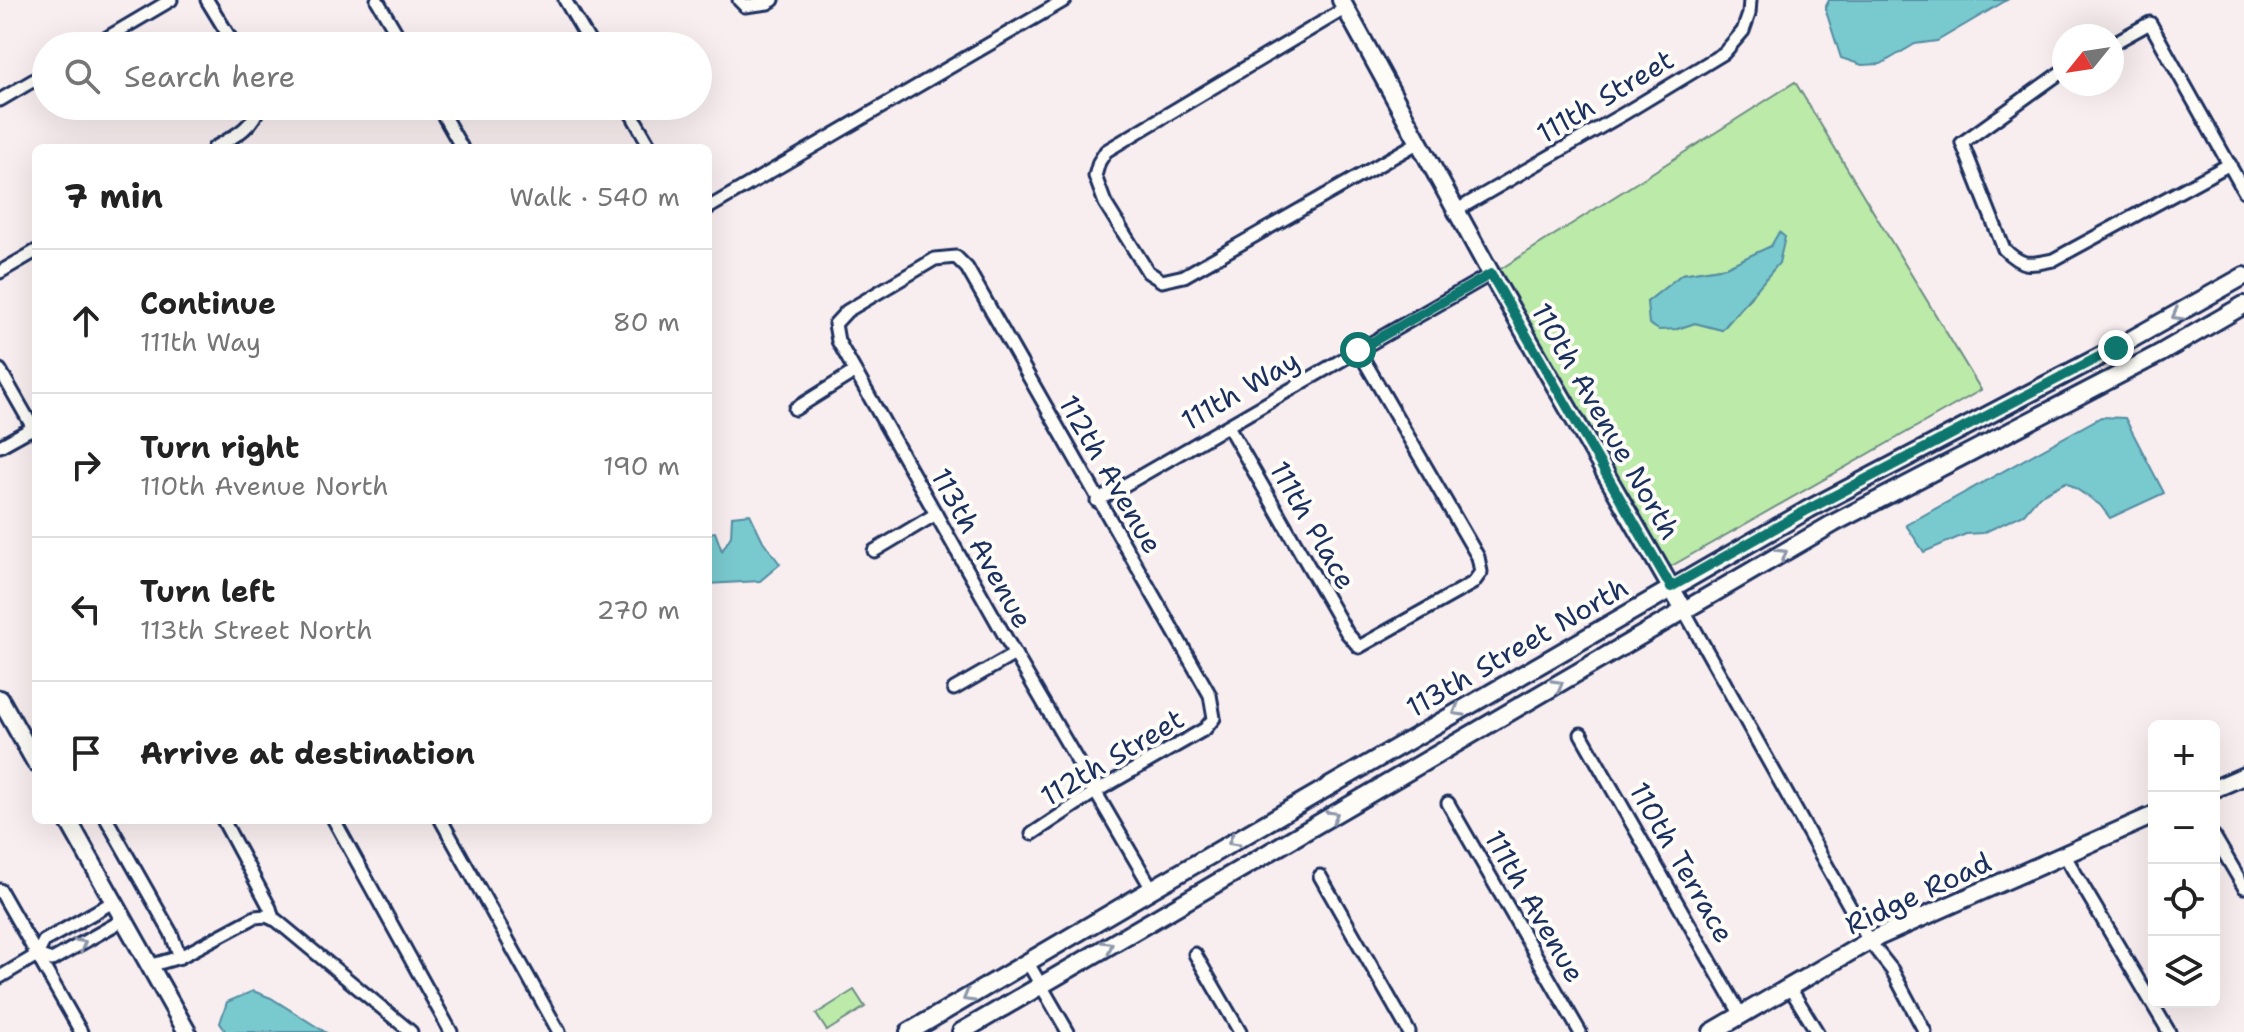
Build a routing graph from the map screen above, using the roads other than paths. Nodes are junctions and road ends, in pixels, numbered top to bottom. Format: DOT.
graph roads {
  1 [pos="171,0"];
  2 [pos="207,0"];
  3 [pos="377,0"];
  4 [pos="565,0"];
  5 [pos="739,0"];
  6 [pos="773,0"];
  7 [pos="1065,0"];
  8 [pos="1750,0"];
  9 [pos="1344,4"];
  10 [pos="117,32"];
  11 [pos="226,32"];
  12 [pos="396,32"];
  13 [pos="584,32"];
  14 [pos="2124,37"];
  15 [pos="2052,79"];
  16 [pos="32,81"];
  17 [pos="0,100"];
  18 [pos="254,120"];
  19 [pos="446,120"];
  20 [pos="635,120"];
  21 [pos="1419,142"];
  22 [pos="221,144"];
  23 [pos="460,144"];
  24 [pos="649,144"];
  25 [pos="2230,164"];
  26 [pos="2244,191"];
  27 [pos="712,206"];
  28 [pos="1457,210"];
  29 [pos="32,253"];
  30 [pos="0,272"];
  31 [pos="1491,274"];
  32 [pos="2244,276"];
  33 [pos="2244,305"];
  34 [pos="835,324"];
  35 [pos="1358,350"];
  36 [pos="0,370"];
  37 [pos="854,372"];
  38 [pos="795,409"];
  39 [pos="32,424"];
  40 [pos="1228,426"];
  41 [pos="32,430"];
  42 [pos="0,446"];
  43 [pos="1097,501"];
  44 [pos="936,514"];
  45 [pos="874,551"];
  46 [pos="1671,587"];
  47 [pos="1685,612"];
  48 [pos="1015,654"];
  49 [pos="954,689"];
  50 [pos="0,699"];
  51 [pos="1214,718"];
  52 [pos="1581,734"];
  53 [pos="32,756"];
  54 [pos="2244,776"];
  55 [pos="2220,786"];
  56 [pos="1095,792"];
  57 [pos="1448,803"];
  58 [pos="2148,818"];
  59 [pos="70,824"];
  60 [pos="109,824"];
  61 [pos="225,824"];
  62 [pos="336,824"];
  63 [pos="443,824"];
  64 [pos="1032,834"];
  65 [pos="2220,846"];
  66 [pos="2065,856"];
  67 [pos="1320,876"];
  68 [pos="2244,887"];
  69 [pos="1152,889"];
  70 [pos="0,890"];
  71 [pos="113,902"];
  72 [pos="273,919"];
  73 [pos="123,920"];
  74 [pos="1869,941"];
  75 [pos="1195,954"];
  76 [pos="37,955"];
  77 [pos="180,957"];
  78 [pos="1028,963"];
  79 [pos="149,966"];
  80 [pos="0,977"];
  81 [pos="1041,986"];
  82 [pos="1790,988"];
  83 [pos="1741,1015"];
  84 [pos="81,1032"];
  85 [pos="187,1032"];
  86 [pos="411,1032"];
  87 [pos="451,1032"];
  88 [pos="559,1032"];
  89 [pos="909,1032"];
  90 [pos="961,1032"];
  91 [pos="1068,1032"];
  92 [pos="1240,1032"];
  93 [pos="1409,1032"];
  94 [pos="1580,1032"];
  95 [pos="1712,1032"];
  96 [pos="1817,1032"];
  97 [pos="1925,1032"];
  98 [pos="2169,1032"];
  1 -- 10 [label="street"];
  2 -- 11 [label="street"];
  3 -- 12 [label="street"];
  4 -- 13 [label="street"];
  5 -- 6 [label="street"];
  7 -- 27 [label="street"];
  8 -- 28 [label="street, 111th Street"];
  9 -- 21 [label="main road, 110th Avenue North"];
  9 -- 21 [label="street"];
  14 -- 25 [label="street"];
  15 -- 25 [label="street"];
  16 -- 17 [label="street"];
  18 -- 22 [label="street"];
  19 -- 23 [label="street"];
  20 -- 24 [label="street"];
  21 -- 28 [label="main road, 110th Avenue North"];
  25 -- 26 [label="street"];
  28 -- 31 [label="main road, 110th Avenue North"];
  29 -- 30 [label="street"];
  31 -- 35 [label="street, 111th Way"];
  31 -- 46 [label="main road, 110th Avenue North"];
  32 -- 46 [label="main road, 113th Street North, one-way"];
  47 -- 33 [label="main road, 113th Street North, one-way"];
  34 -- 37 [label="street, 113th Avenue"];
  34 -- 43 [label="street, 112th Avenue"];
  35 -- 40 [label="street, 111th Way"];
  35 -- 40 [label="street, 111th Place"];
  36 -- 39 [label="street"];
  37 -- 38 [label="street"];
  37 -- 44 [label="street, 113th Avenue"];
  40 -- 43 [label="street, 111th Way"];
  41 -- 42 [label="street"];
  43 -- 51 [label="street, 112th Avenue"];
  44 -- 45 [label="street"];
  44 -- 48 [label="street, 113th Avenue"];
  46 -- 47 [label="main road, 110th Avenue North"];
  46 -- 69 [label="main road, 113th Street North, one-way"];
  47 -- 74 [label="street, 110th Avenue North"];
  81 -- 47 [label="main road, 113th Street North, one-way"];
  48 -- 49 [label="street"];
  48 -- 56 [label="street, 113th Avenue"];
  50 -- 53 [label="main road"];
  51 -- 56 [label="street, 112th Street"];
  52 -- 83 [label="street, 110th Terrace"];
  54 -- 55 [label="main road"];
  56 -- 64 [label="street, 112th Street"];
  56 -- 69 [label="street, 113th Avenue"];
  57 -- 94 [label="street, 111th Avenue"];
  58 -- 66 [label="main road, Ridge Road"];
  59 -- 71 [label="main road"];
  60 -- 77 [label="street"];
  61 -- 72 [label="street"];
  62 -- 87 [label="street"];
  63 -- 88 [label="street"];
  65 -- 68 [label="street"];
  66 -- 74 [label="main road, Ridge Road"];
  66 -- 98 [label="street"];
  67 -- 93 [label="street"];
  69 -- 78 [label="main road, 113th Street North"];
  70 -- 76 [label="street"];
  71 -- 73 [label="main road"];
  71 -- 76 [label="street"];
  72 -- 77 [label="street"];
  72 -- 86 [label="street"];
  76 -- 73 [label="street, one-way"];
  73 -- 79 [label="main road"];
  74 -- 82 [label="main road, Ridge Road"];
  74 -- 97 [label="street, 110th Avenue North"];
  75 -- 92 [label="street"];
  76 -- 80 [label="street"];
  76 -- 84 [label="street"];
  77 -- 79 [label="street"];
  78 -- 81 [label="street"];
  78 -- 89 [label="main road, 113th Street North, one-way"];
  79 -- 85 [label="main road"];
  81 -- 90 [label="main road, 113th Street North"];
  81 -- 91 [label="street"];
  82 -- 83 [label="main road, Ridge Road"];
  82 -- 96 [label="street"];
  83 -- 95 [label="main road, Ridge Road"];
}
